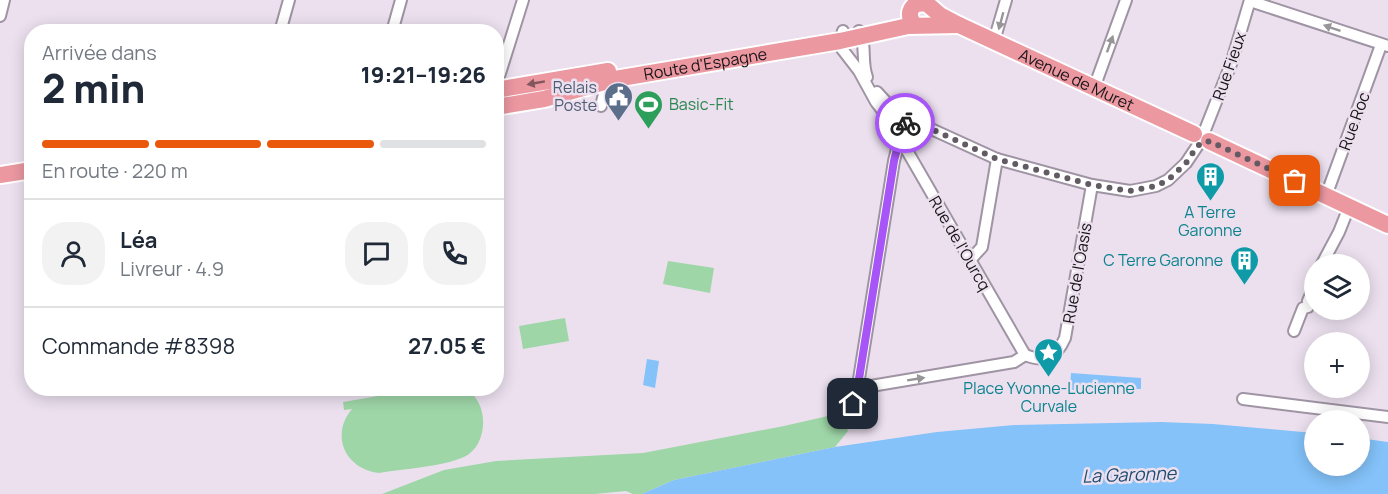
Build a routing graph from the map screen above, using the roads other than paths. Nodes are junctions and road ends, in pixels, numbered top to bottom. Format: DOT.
graph roads {
  1 [pos="4,0"];
  2 [pos="289,0"];
  3 [pos="401,0"];
  4 [pos="523,0"];
  5 [pos="1006,0"];
  6 [pos="1126,0"];
  7 [pos="1250,0"];
  8 [pos="922,13"];
  9 [pos="0,16"];
  10 [pos="282,24"];
  11 [pos="394,24"];
  12 [pos="851,34"];
  13 [pos="994,41"];
  14 [pos="1385,46"];
  15 [pos="504,62"];
  16 [pos="504,87"];
  17 [pos="1094,88"];
  18 [pos="603,94"];
  19 [pos="504,106"];
  20 [pos="601,106"];
  21 [pos="898,120"];
  22 [pos="1201,138"];
  23 [pos="902,142"];
  24 [pos="997,159"];
  25 [pos="913,161"];
  26 [pos="24,171"];
  27 [pos="893,174"];
  28 [pos="0,175"];
  29 [pos="24,179"];
  30 [pos="0,183"];
  31 [pos="1092,185"];
  32 [pos="1326,196"];
  33 [pos="1347,211"];
  34 [pos="1388,225"];
  35 [pos="983,235"];
  36 [pos="963,247"];
  37 [pos="1327,254"];
  38 [pos="970,260"];
  39 [pos="1304,301"];
  40 [pos="1303,308"];
  41 [pos="1294,331"];
  42 [pos="1025,355"];
  43 [pos="858,385"];
  44 [pos="1243,399"];
  45 [pos="853,404"];
  46 [pos="1388,417"];
  1 -- 9 [label="street"];
  2 -- 10 [label="street"];
  3 -- 11 [label="street"];
  4 -- 15 [label="street"];
  5 -- 13 [label="street, one-way"];
  17 -- 6 [label="street, one-way"];
  14 -- 7 [label="street, one-way"];
  7 -- 22 [label="street, Rue Fieux"];
  8 -- 12 [label="main road, Route d'Espagne"];
  8 -- 13 [label="main road, Avenue de Muret"];
  12 -- 16 [label="main road, Route d'Espagne, one-way"];
  12 -- 19 [label="main road, Route d'Espagne"];
  12 -- 21 [label="street"];
  12 -- 21 [label="street"];
  13 -- 17 [label="main road, Avenue de Muret"];
  14 -- 32 [label="street, Rue Roc"];
  17 -- 22 [label="main road, Avenue de Muret"];
  18 -- 20 [label="street"];
  21 -- 23 [label="street, Rue de l'Ourcq"];
  21 -- 24 [label="street, Rue Fieux"];
  22 -- 31 [label="street, Rue Fieux"];
  22 -- 32 [label="main road, Avenue de Muret"];
  23 -- 25 [label="street, Rue de l'Ourcq"];
  23 -- 27 [label="street"];
  24 -- 31 [label="street, Rue Fieux"];
  24 -- 35 [label="street"];
  25 -- 27 [label="street"];
  25 -- 36 [label="street, Rue de l'Ourcq"];
  26 -- 28 [label="main road"];
  27 -- 43 [label="street"];
  29 -- 30 [label="main road"];
  31 -- 42 [label="street, Rue de l'Oasis"];
  32 -- 33 [label="main road, Avenue de Muret"];
  33 -- 34 [label="main road, Avenue de Muret"];
  33 -- 37 [label="street"];
  35 -- 36 [label="street"];
  35 -- 38 [label="street"];
  36 -- 38 [label="street, Rue de l'Ourcq"];
  38 -- 42 [label="street, Rue de l'Ourcq"];
  39 -- 40 [label="street"];
  40 -- 41 [label="street"];
  43 -- 42 [label="street, one-way"];
  43 -- 45 [label="street"];
  44 -- 46 [label="street"];
}
